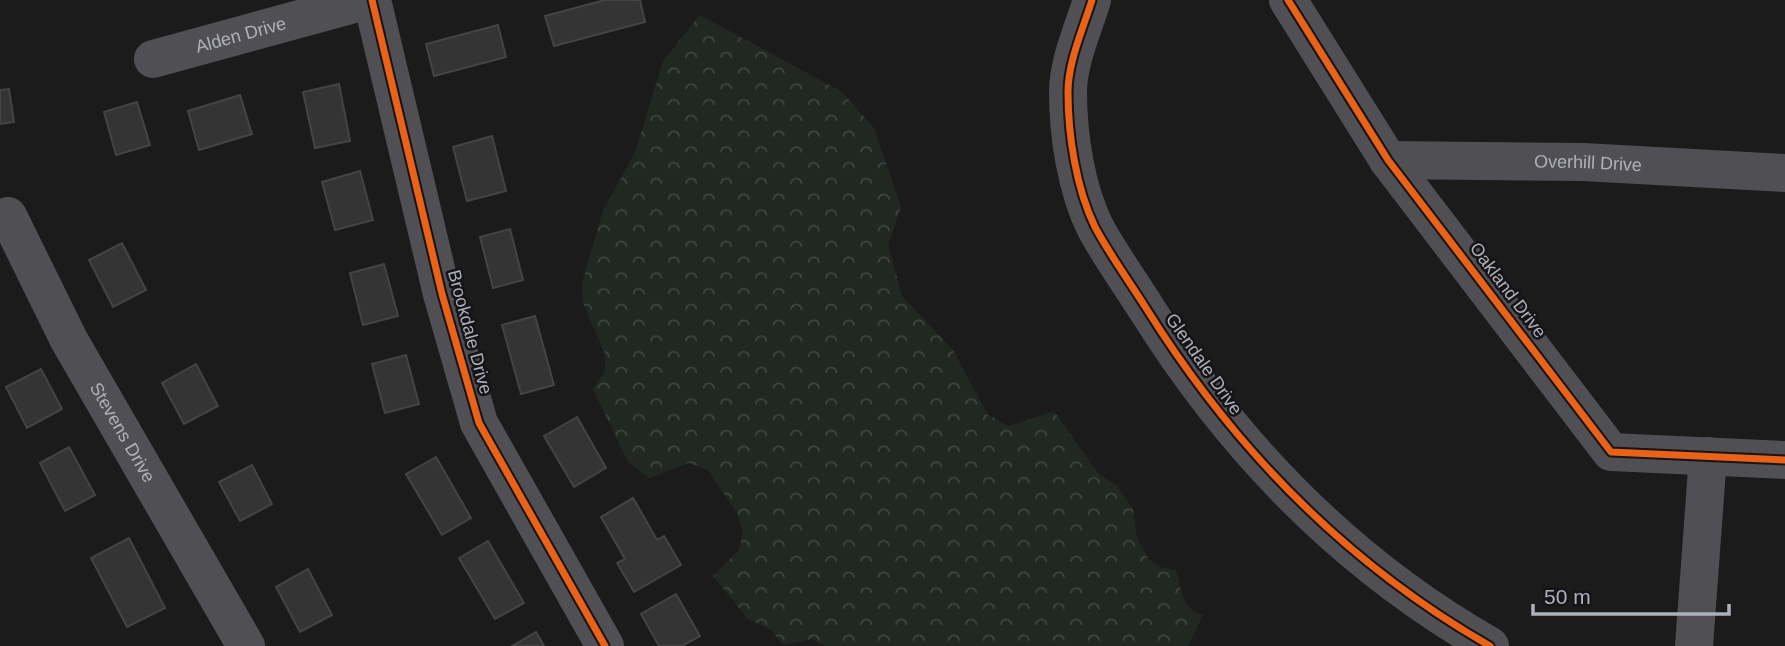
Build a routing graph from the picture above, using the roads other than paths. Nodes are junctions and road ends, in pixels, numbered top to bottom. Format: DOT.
graph roads {
  1 [pos="370,0"];
  2 [pos="1092,0"];
  3 [pos="1288,0"];
  4 [pos="153,59"];
  5 [pos="1388,160"];
  6 [pos="1785,173"];
  7 [pos="8,216"];
  8 [pos="1708,456"];
  9 [pos="1785,460"];
  10 [pos="246,646"];
  11 [pos="605,646"];
  12 [pos="1490,646"];
  13 [pos="1694,646"];
  1 -- 4 [label="street, Alden Drive"];
  1 -- 11 [label="street, Brookdale Drive"];
  2 -- 12 [label="street, Glendale Drive"];
  3 -- 5 [label="street, Oakland Drive"];
  5 -- 6 [label="street, Overhill Drive"];
  5 -- 8 [label="street, Oakland Drive"];
  7 -- 10 [label="street, Stevens Drive"];
  8 -- 9 [label="street, Oakland Drive"];
  8 -- 13 [label="street"];
}
